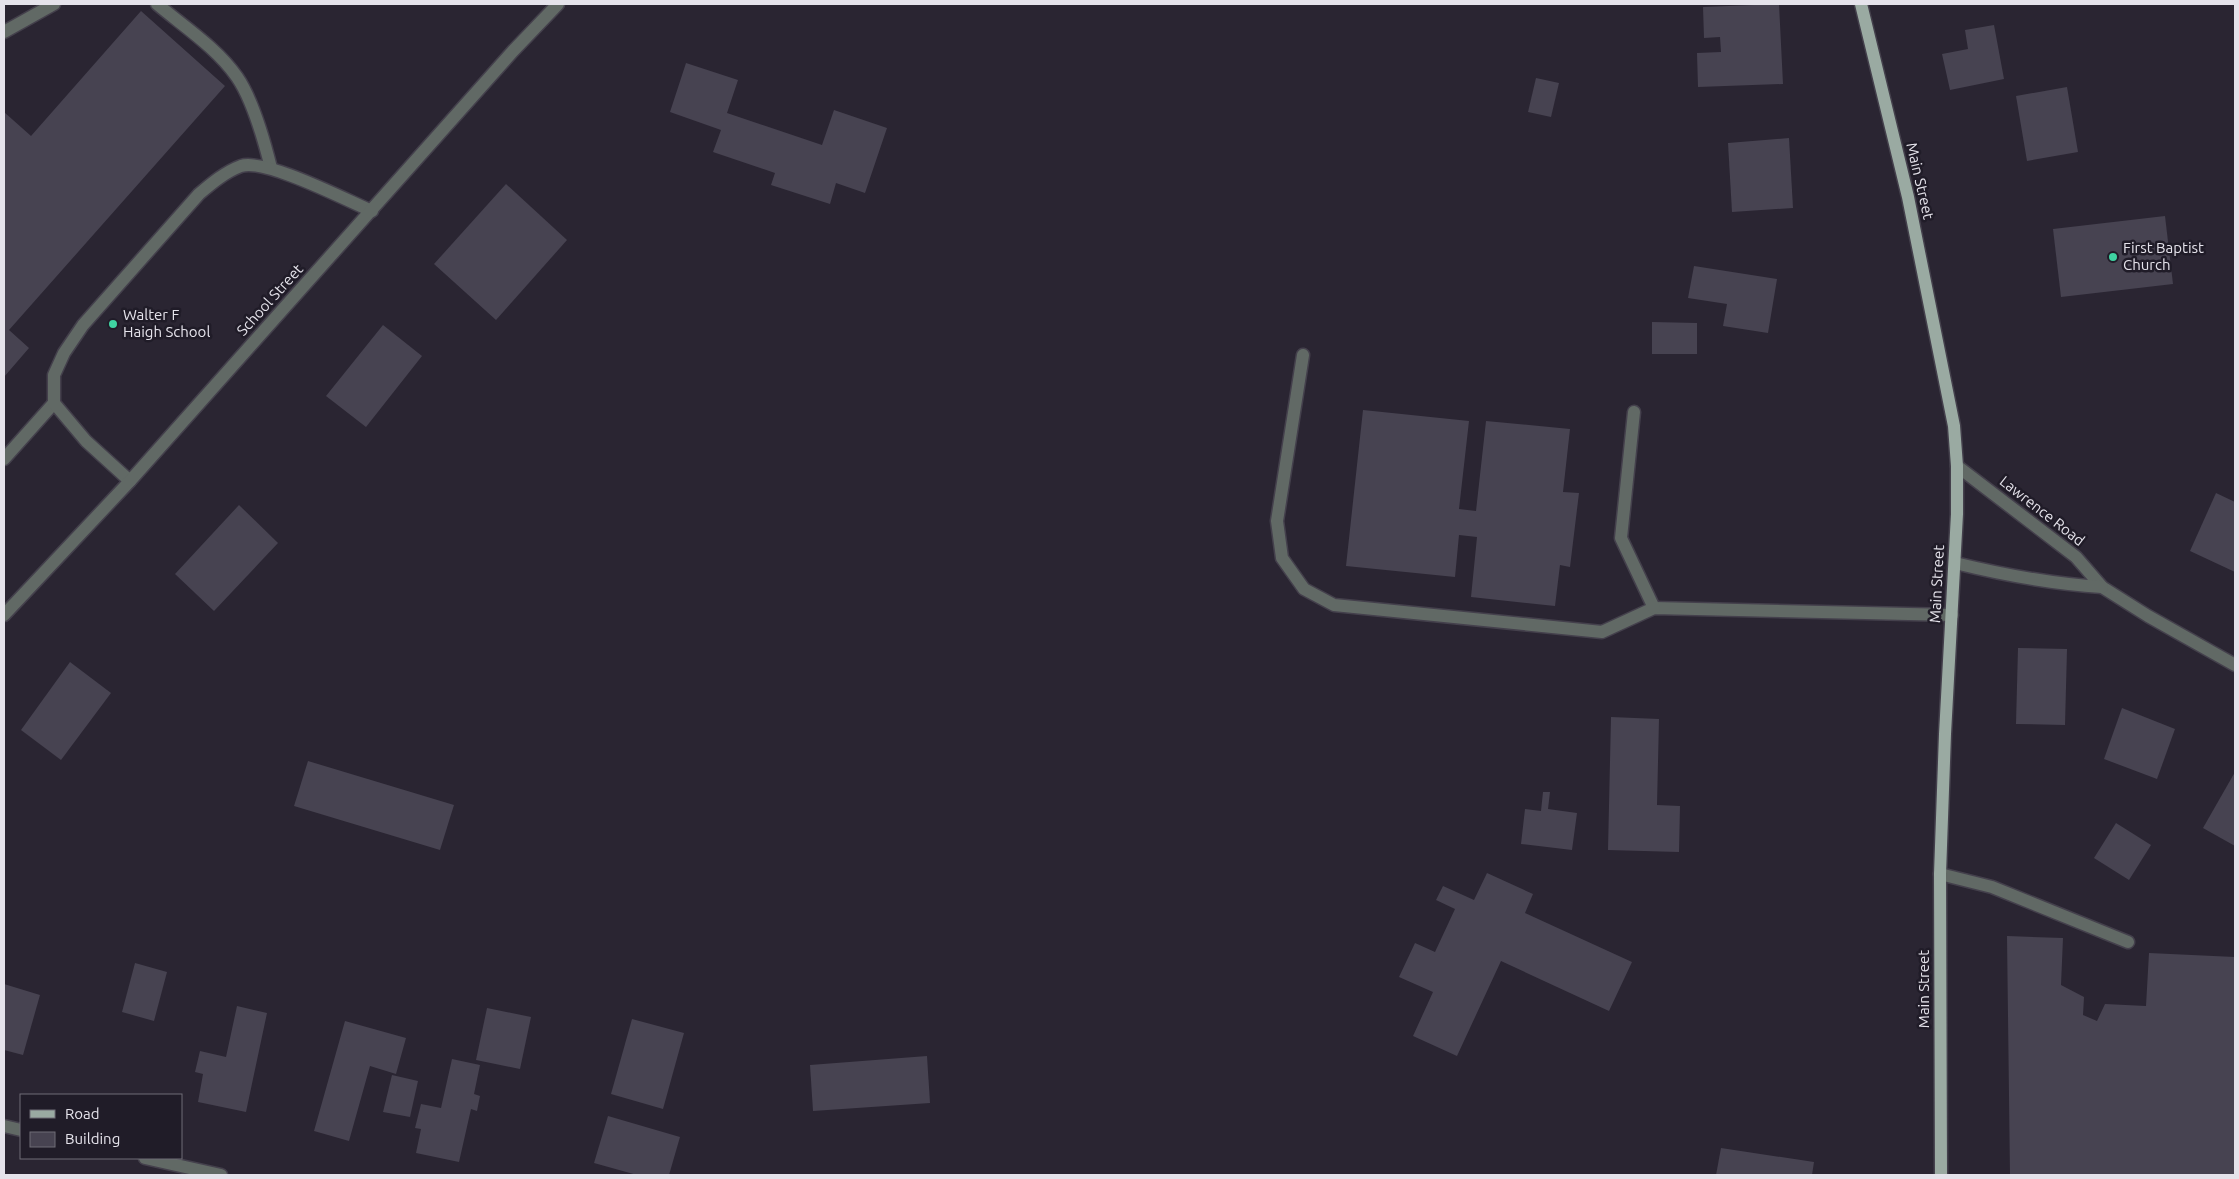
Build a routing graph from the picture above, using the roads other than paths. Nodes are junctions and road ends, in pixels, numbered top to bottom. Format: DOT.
graph roads {
  1 [pos="54,4"];
  2 [pos="157,4"];
  3 [pos="558,4"];
  4 [pos="1861,4"];
  5 [pos="4,32"];
  6 [pos="271,168"];
  7 [pos="372,211"];
  8 [pos="1303,355"];
  9 [pos="54,403"];
  10 [pos="1634,412"];
  11 [pos="4,459"];
  12 [pos="1957,466"];
  13 [pos="130,481"];
  14 [pos="1955,563"];
  15 [pos="2102,587"];
  16 [pos="1654,608"];
  17 [pos="4,615"];
  18 [pos="1952,615"];
  19 [pos="2235,665"];
  20 [pos="1940,874"];
  21 [pos="2128,942"];
  22 [pos="4,1126"];
  23 [pos="20,1130"];
  24 [pos="149,1159"];
  25 [pos="221,1175"];
  26 [pos="1941,1175"];
  1 -- 5 [label="street"];
  2 -- 6 [label="street"];
  3 -- 7 [label="street, School Street"];
  4 -- 12 [label="main road, Main Street"];
  6 -- 7 [label="street"];
  6 -- 9 [label="street"];
  7 -- 13 [label="street, School Street"];
  8 -- 16 [label="street"];
  9 -- 11 [label="street"];
  9 -- 13 [label="street"];
  10 -- 16 [label="street"];
  12 -- 14 [label="main road, Main Street"];
  12 -- 15 [label="street, Lawrence Road"];
  13 -- 17 [label="street, School Street"];
  14 -- 15 [label="street, Lawrence Road"];
  14 -- 18 [label="main road, Main Street"];
  15 -- 19 [label="street, Lawrence Road"];
  16 -- 18 [label="street"];
  18 -- 20 [label="main road, Main Street"];
  20 -- 21 [label="street"];
  20 -- 26 [label="main road, Main Street"];
  22 -- 23 [label="street"];
  24 -- 25 [label="street"];
}
